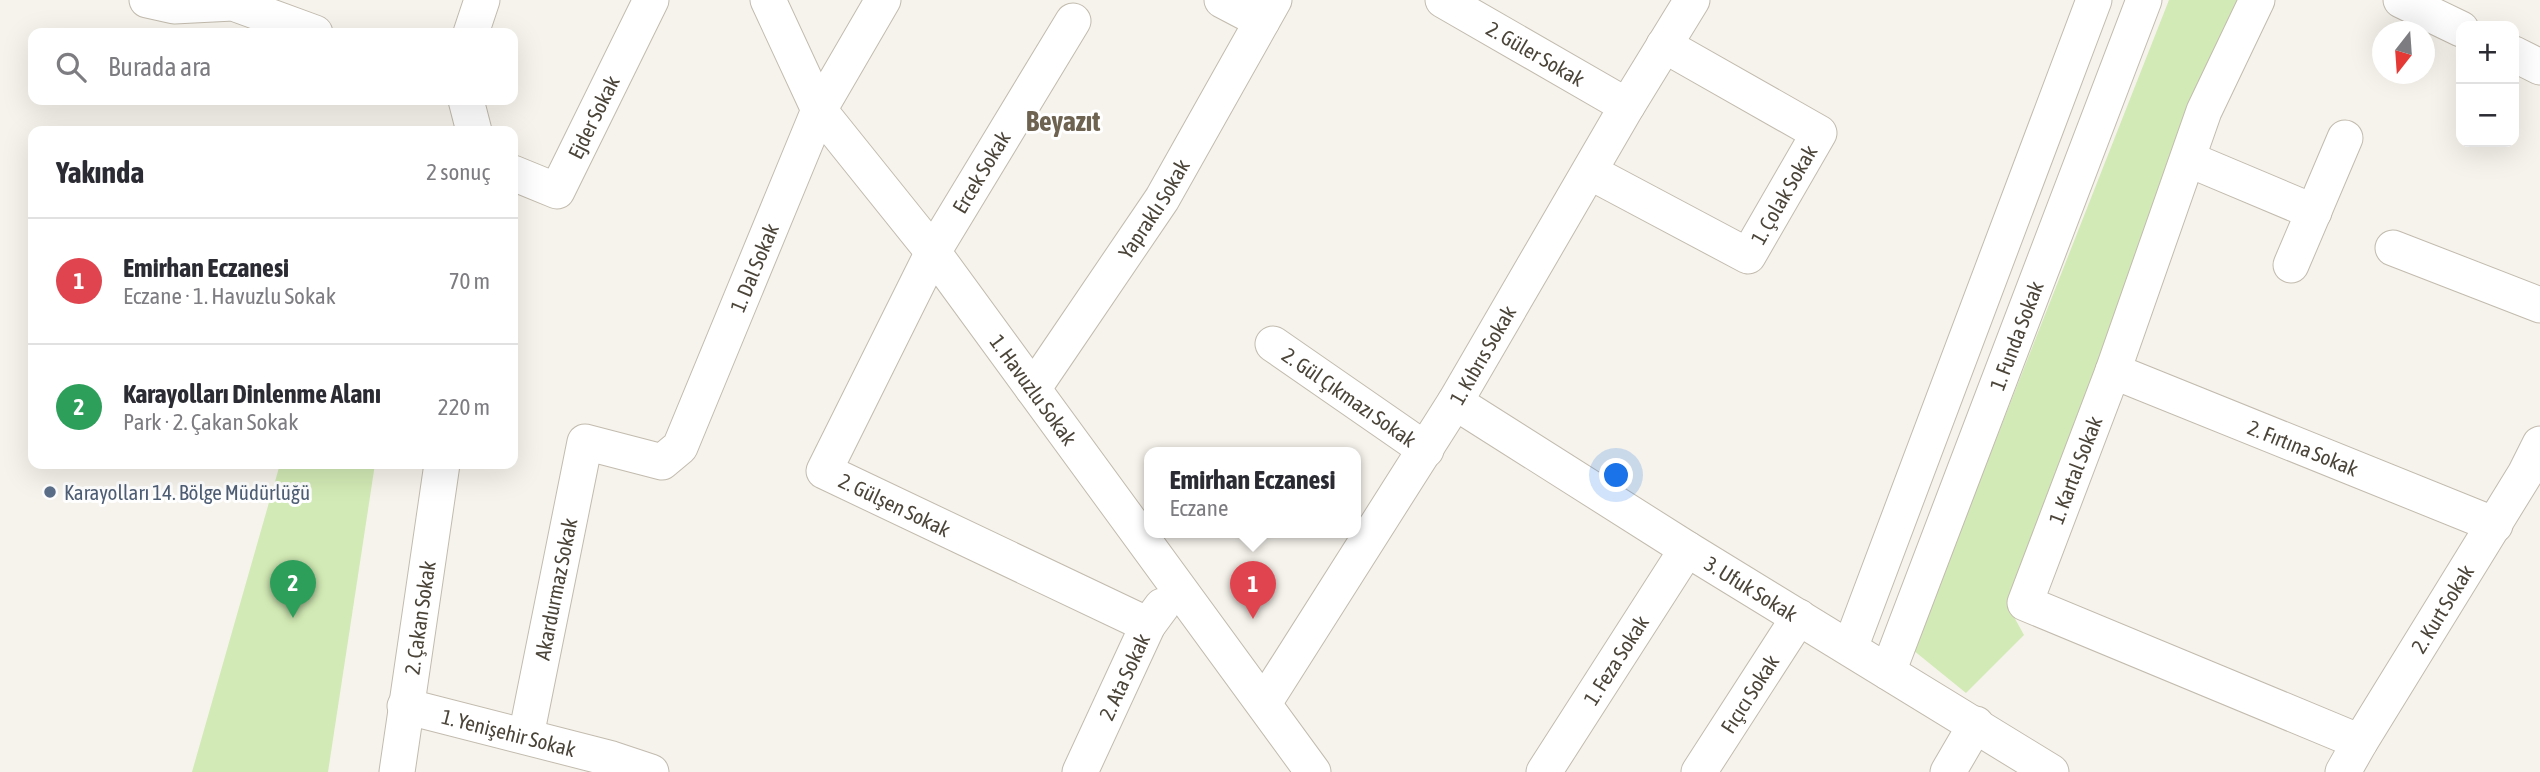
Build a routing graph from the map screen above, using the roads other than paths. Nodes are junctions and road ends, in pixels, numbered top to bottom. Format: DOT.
graph roads {
  1 [pos="482,0"];
  2 [pos="651,0"];
  3 [pos="768,0"];
  4 [pos="883,0"];
  5 [pos="1222,0"];
  6 [pos="1443,0"];
  7 [pos="1692,0"];
  8 [pos="2094,0"];
  9 [pos="2144,0"];
  10 [pos="2257,0"];
  11 [pos="2401,0"];
  12 [pos="160,3"];
  13 [pos="287,10"];
  14 [pos="1268,11"];
  15 [pos="1073,21"];
  16 [pos="2456,27"];
  17 [pos="308,28"];
  18 [pos="473,28"];
  19 [pos="1664,46"];
  20 [pos="2519,56"];
  21 [pos="2540,67"];
  22 [pos="467,105"];
  23 [pos="1627,106"];
  24 [pos="819,110"];
  25 [pos="473,126"];
  26 [pos="2345,138"];
  27 [pos="2188,159"];
  28 [pos="1590,172"];
  29 [pos="518,175"];
  30 [pos="2314,212"];
  31 [pos="2393,248"];
  32 [pos="933,252"];
  33 [pos="2291,265"];
  34 [pos="2540,305"];
  35 [pos="1273,344"];
  36 [pos="2113,371"];
  37 [pos="1033,389"];
  38 [pos="1455,402"];
  39 [pos="585,442"];
  40 [pos="1426,450"];
  41 [pos="2535,466"];
  42 [pos="441,469"];
  43 [pos="2495,525"];
  44 [pos="1688,549"];
  45 [pos="1176,587"];
  46 [pos="1799,617"];
  47 [pos="1148,625"];
  48 [pos="1850,648"];
  49 [pos="1888,671"];
  50 [pos="1265,703"];
  51 [pos="405,706"];
  52 [pos="1976,724"];
  53 [pos="526,736"];
  54 [pos="2360,742"];
  55 [pos="610,766"];
  56 [pos="397,772"];
  57 [pos="651,772"];
  58 [pos="1080,772"];
  59 [pos="1313,772"];
  60 [pos="1544,772"];
  61 [pos="1699,772"];
  62 [pos="1948,772"];
  63 [pos="2051,772"];
  64 [pos="2343,772"];
  1 -- 18 [label="street"];
  2 -- 29 [label="street, Ejder Sokak"];
  3 -- 24 [label="street, 1. Havuzlu Sokak"];
  4 -- 24 [label="street, 1. Dal Sokak"];
  5 -- 14 [label="street, Yapraklı Sokak"];
  6 -- 23 [label="street, 2. Güler Sokak"];
  7 -- 19 [label="street, 1. Kıbrıs Sokak"];
  8 -- 48 [label="street"];
  9 -- 49 [label="street, 1. Funda Sokak"];
  10 -- 27 [label="street, 1. Kartal Sokak"];
  11 -- 16 [label="street"];
  12 -- 13 [label="street"];
  13 -- 17 [label="street"];
  14 -- 37 [label="street, Yapraklı Sokak"];
  15 -- 32 [label="street, Ercek Sokak"];
  19 -- 23 [label="street, 1. Kıbrıs Sokak"];
  19 -- 28 [label="street, 1. Çolak Sokak"];
  20 -- 21 [label="street"];
  22 -- 25 [label="street"];
  23 -- 28 [label="street, 1. Kıbrıs Sokak"];
  24 -- 32 [label="street, 1. Havuzlu Sokak"];
  24 -- 39 [label="street, 1. Dal Sokak"];
  26 -- 30 [label="street"];
  27 -- 30 [label="street"];
  27 -- 36 [label="street, 1. Kartal Sokak"];
  28 -- 38 [label="street, 1. Kıbrıs Sokak"];
  30 -- 33 [label="street"];
  31 -- 34 [label="street"];
  32 -- 37 [label="street, 1. Havuzlu Sokak"];
  32 -- 47 [label="street, 2. Gülşen Sokak"];
  35 -- 40 [label="street, 2. Gül Çıkmazı Sokak"];
  36 -- 43 [label="street, 2. Fırtına Sokak"];
  36 -- 54 [label="street, 1. Kartal Sokak"];
  37 -- 45 [label="street, 1. Havuzlu Sokak"];
  38 -- 40 [label="street, 1. Kıbrıs Sokak"];
  38 -- 44 [label="street, 3. Ufuk Sokak"];
  39 -- 53 [label="street, Akardurmaz Sokak"];
  40 -- 50 [label="street, 1. Kıbrıs Sokak"];
  41 -- 43 [label="street, 2. Kurt Sokak"];
  42 -- 51 [label="street, 2. Çakan Sokak"];
  43 -- 54 [label="street, 2. Kurt Sokak"];
  44 -- 46 [label="street, 3. Ufuk Sokak"];
  44 -- 60 [label="street, 1. Feza Sokak"];
  45 -- 47 [label="street, 2. Ata Sokak"];
  45 -- 50 [label="street, 1. Havuzlu Sokak"];
  46 -- 48 [label="street, 3. Ufuk Sokak"];
  46 -- 61 [label="street, Fıçıcı Sokak"];
  47 -- 58 [label="street, 2. Ata Sokak"];
  48 -- 49 [label="street, 3. Ufuk Sokak"];
  49 -- 52 [label="street, 3. Ufuk Sokak"];
  50 -- 59 [label="street, 1. Havuzlu Sokak"];
  51 -- 53 [label="street, 1. Yenişehir Sokak"];
  51 -- 56 [label="street, 2. Çakan Sokak"];
  52 -- 62 [label="street"];
  52 -- 63 [label="street, 3. Ufuk Sokak"];
  53 -- 55 [label="street, 1. Yenişehir Sokak"];
  54 -- 64 [label="street, 2. Kurt Sokak"];
  55 -- 57 [label="street, 1. Yenişehir Sokak"];
}
